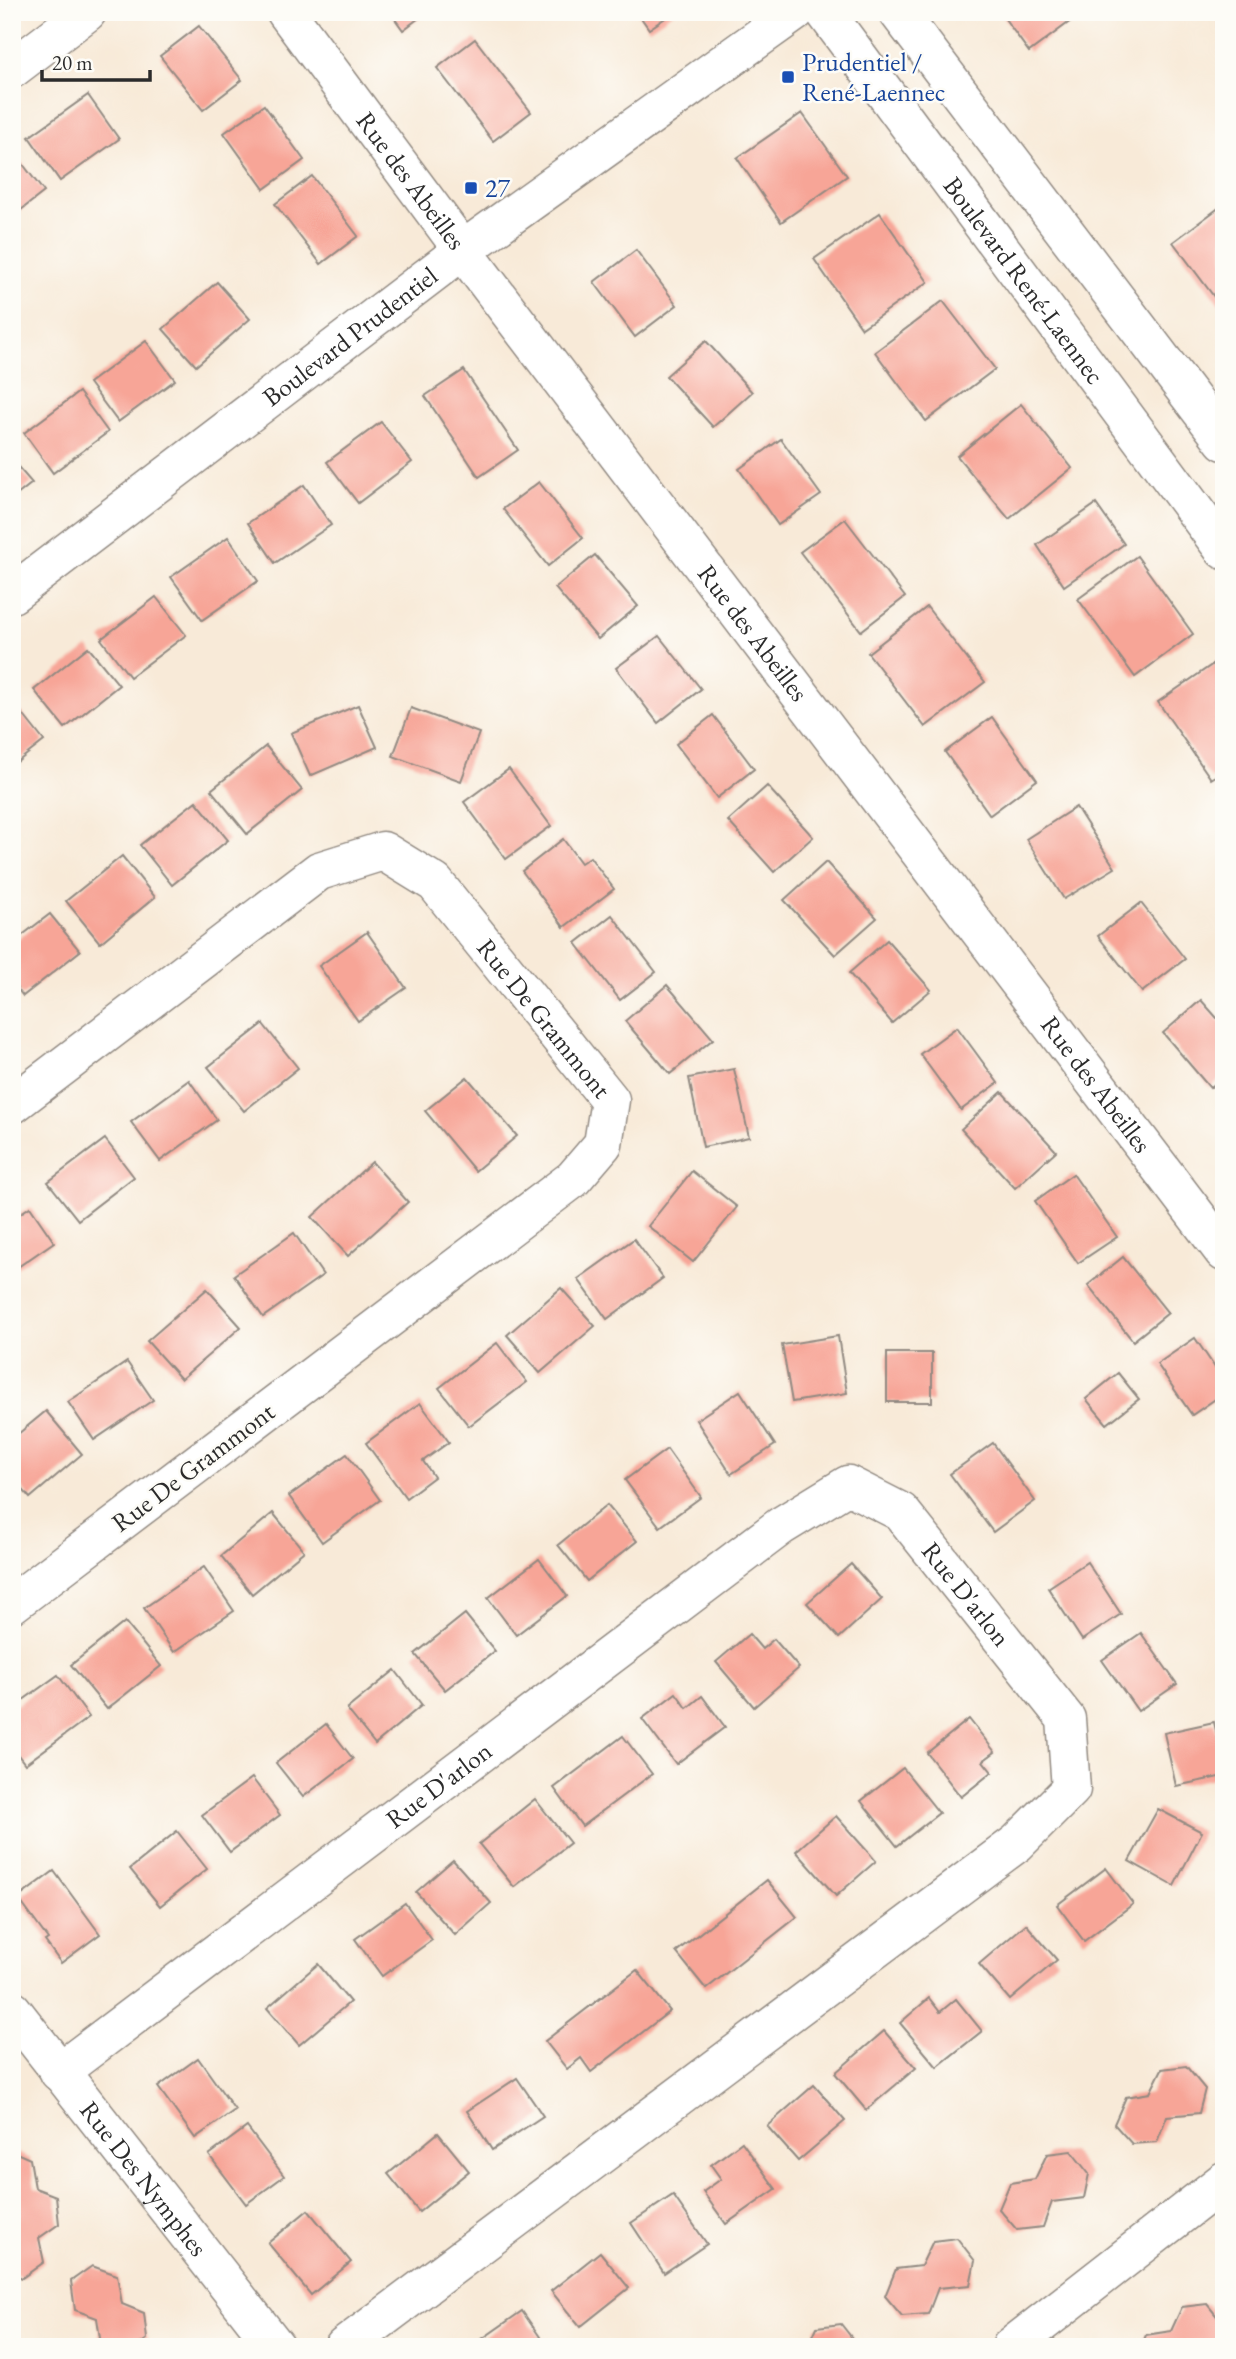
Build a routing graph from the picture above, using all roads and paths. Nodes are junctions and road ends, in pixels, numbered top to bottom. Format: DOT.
graph roads {
  1 [pos="87,12"];
  2 [pos="286,12"];
  3 [pos="795,12"];
  4 [pos="825,12"];
  5 [pos="898,12"];
  6 [pos="12,69"];
  7 [pos="463,250"];
  8 [pos="1224,441"];
  9 [pos="1224,550"];
  10 [pos="12,594"];
  11 [pos="12,1105"];
  12 [pos="1224,1252"];
  13 [pos="12,1604"];
  14 [pos="12,2010"];
  15 [pos="59,2072"];
  16 [pos="1224,2181"];
  17 [pos="276,2347"];
  18 [pos="344,2347"];
  19 [pos="1011,2347"];
  1 -- 6 [label="street"];
  2 -- 7 [label="street, Rue des Abeilles"];
  3 -- 7 [label="street, Boulevard Prudentiel"];
  4 -- 9 [label="street, Boulevard René-Laennec"];
  5 -- 8 [label="street"];
  7 -- 10 [label="street, Boulevard Prudentiel"];
  7 -- 12 [label="street, Rue des Abeilles"];
  11 -- 13 [label="street, Rue De Grammont"];
  14 -- 15 [label="street, Rue Des Nymphes"];
  15 -- 17 [label="street, Rue Des Nymphes"];
  15 -- 18 [label="street, Rue D'arlon"];
  16 -- 19 [label="street"];
}
